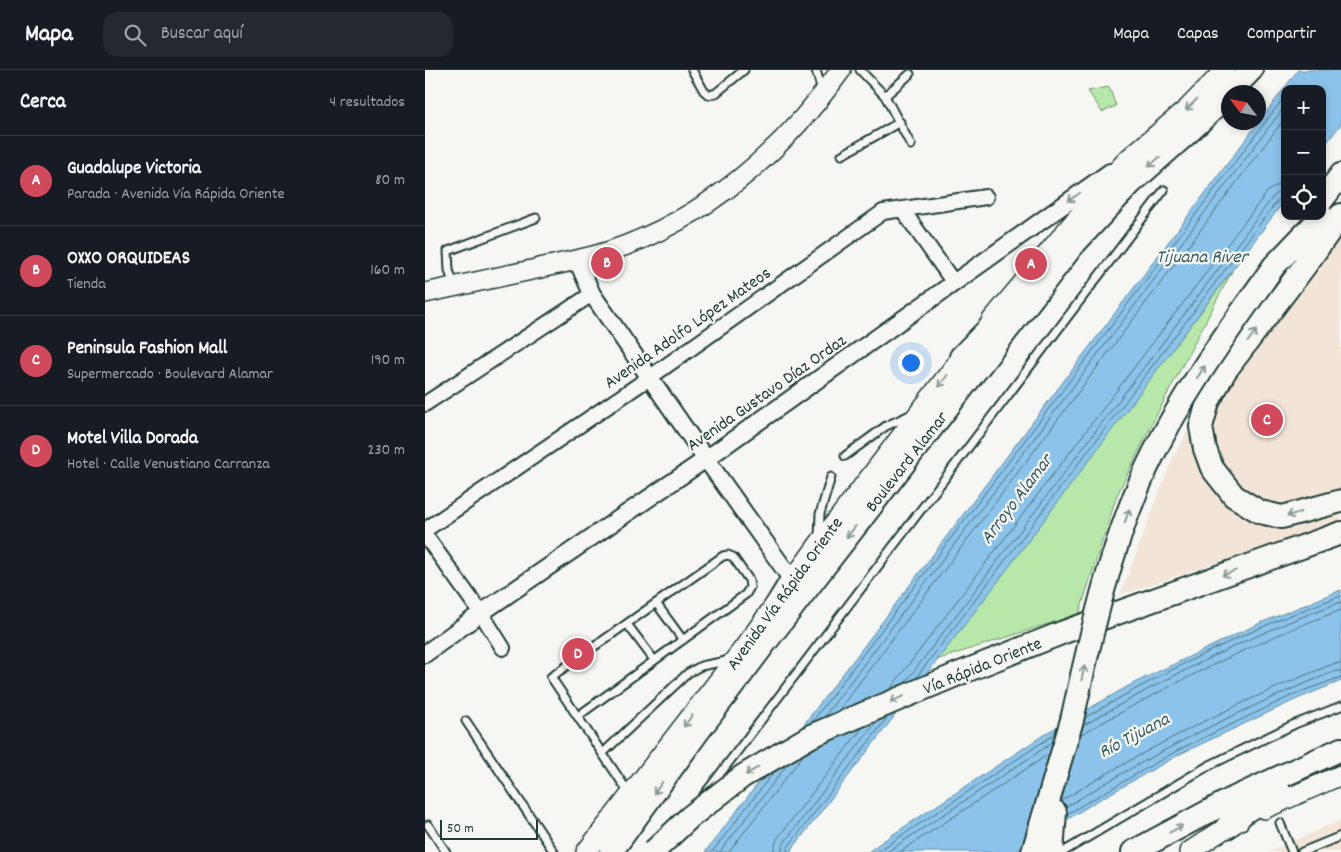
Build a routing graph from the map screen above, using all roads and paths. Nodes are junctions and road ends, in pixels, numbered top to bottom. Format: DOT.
graph roads {
  1 [pos="692,70"];
  2 [pos="744,70"];
  3 [pos="816,70"];
  4 [pos="841,70"];
  5 [pos="860,70"];
  6 [pos="1251,70"];
  7 [pos="910,74"];
  8 [pos="1225,80"];
  9 [pos="823,94"];
  10 [pos="885,96"];
  11 [pos="900,122"];
  12 [pos="911,145"];
  13 [pos="842,155"];
  14 [pos="1128,159"];
  15 [pos="1341,175"];
  16 [pos="1105,182"];
  17 [pos="1164,190"];
  18 [pos="1341,194"];
  19 [pos="1326,195"];
  20 [pos="986,197"];
  21 [pos="902,209"];
  22 [pos="1326,211"];
  23 [pos="1341,215"];
  24 [pos="536,218"];
  25 [pos="1308,220"];
  26 [pos="1318,220"];
  27 [pos="1073,245"];
  28 [pos="577,260"];
  29 [pos="1274,266"];
  30 [pos="954,283"];
  31 [pos="455,287"];
  32 [pos="425,293"];
  33 [pos="592,294"];
  34 [pos="961,357"];
  35 [pos="649,378"];
  36 [pos="425,404"];
  37 [pos="921,410"];
  38 [pos="845,456"];
  39 [pos="706,459"];
  40 [pos="831,477"];
  41 [pos="1341,501"];
  42 [pos="1341,517"];
  43 [pos="425,530"];
  44 [pos="1341,533"];
  45 [pos="425,535"];
  46 [pos="818,545"];
  47 [pos="1254,563"];
  48 [pos="792,580"];
  49 [pos="656,602"];
  50 [pos="481,613"];
  51 [pos="627,624"];
  52 [pos="683,640"];
  53 [pos="503,648"];
  54 [pos="425,654"];
  55 [pos="735,659"];
  56 [pos="655,660"];
  57 [pos="1341,706"];
  58 [pos="577,716"];
  59 [pos="1072,720"];
  60 [pos="466,721"];
  61 [pos="697,734"];
  62 [pos="1341,749"];
  63 [pos="603,753"];
  64 [pos="1341,759"];
  65 [pos="1341,775"];
  66 [pos="631,795"];
  67 [pos="1280,823"];
  68 [pos="427,825"];
  69 [pos="1227,827"];
  70 [pos="1341,836"];
  71 [pos="446,852"];
  72 [pos="554,852"];
  73 [pos="586,852"];
  74 [pos="611,852"];
  75 [pos="653,852"];
  76 [pos="661,852"];
  77 [pos="1033,852"];
  78 [pos="1052,852"];
  79 [pos="1063,852"];
  80 [pos="1133,852"];
  81 [pos="1189,852"];
  82 [pos="1292,852"];
  83 [pos="1303,852"];
  1 -- 2 [label="lane"];
  3 -- 9 [label="lane"];
  4 -- 9 [label="main road"];
  5 -- 10 [label="lane"];
  6 -- 8 [label="highway, Boulevard Alamar"];
  7 -- 10 [label="lane"];
  8 -- 14 [label="main road, Avenida Vía Rápida Oriente, one-way"];
  8 -- 27 [label="highway, Boulevard Alamar, one-way"];
  9 -- 28 [label="main road"];
  10 -- 11 [label="lane"];
  11 -- 12 [label="lane"];
  11 -- 13 [label="lane"];
  14 -- 16 [label="main road, Avenida Vía Rápida Oriente"];
  14 -- 30 [label="street, Avenida Gustavo Díaz Ordaz, one-way"];
  15 -- 19 [label="highway"];
  16 -- 27 [label="highway"];
  16 -- 34 [label="main road, Avenida Vía Rápida Oriente"];
  17 -- 76 [label="lane"];
  18 -- 22 [label="highway"];
  20 -- 21 [label="street, Avenida Adolfo López Mateos"];
  21 -- 30 [label="street"];
  21 -- 35 [label="street, Avenida Adolfo López Mateos"];
  41 -- 23 [label="highway, one-way"];
  24 -- 31 [label="lane"];
  25 -- 29 [label="highway"];
  26 -- 29 [label="highway"];
  27 -- 34 [label="highway"];
  27 -- 61 [label="highway, Boulevard Alamar, one-way"];
  28 -- 31 [label="main road"];
  28 -- 33 [label="street"];
  59 -- 29 [label="highway, one-way, bridge"];
  30 -- 39 [label="street, Avenida Gustavo Díaz Ordaz"];
  31 -- 32 [label="main road"];
  33 -- 35 [label="street"];
  33 -- 36 [label="street"];
  34 -- 37 [label="main road, Avenida Vía Rápida Oriente, one-way"];
  35 -- 39 [label="street"];
  35 -- 43 [label="street, Avenida Adolfo López Mateos"];
  37 -- 38 [label="lane"];
  37 -- 46 [label="main road, Avenida Vía Rápida Oriente"];
  39 -- 48 [label="street"];
  39 -- 50 [label="street, Avenida Gustavo Díaz Ordaz"];
  40 -- 46 [label="lane"];
  42 -- 47 [label="highway"];
  44 -- 47 [label="highway, Vía Rápida Oriente"];
  45 -- 50 [label="street"];
  46 -- 48 [label="main road, Avenida Vía Rápida Oriente"];
  47 -- 75 [label="highway, Vía Rápida Oriente, one-way, bridge"];
  48 -- 55 [label="main road, Avenida Vía Rápida Oriente"];
  48 -- 61 [label="highway"];
  49 -- 51 [label="lane"];
  49 -- 52 [label="lane"];
  49 -- 52 [label="lane"];
  50 -- 53 [label="street"];
  50 -- 54 [label="street, Avenida Gustavo Díaz Ordaz"];
  51 -- 56 [label="lane"];
  51 -- 58 [label="lane"];
  52 -- 56 [label="lane"];
  55 -- 63 [label="lane"];
  55 -- 66 [label="main road, Avenida Vía Rápida Oriente, one-way"];
  56 -- 58 [label="lane"];
  57 -- 79 [label="lane"];
  58 -- 63 [label="lane"];
  59 -- 77 [label="highway"];
  59 -- 78 [label="highway"];
  60 -- 72 [label="lane"];
  61 -- 74 [label="highway, Boulevard Alamar, one-way"];
  80 -- 62 [label="highway, one-way"];
  63 -- 66 [label="lane"];
  64 -- 69 [label="highway"];
  65 -- 69 [label="main road"];
  66 -- 73 [label="main road, Avenida Vía Rápida Oriente"];
  67 -- 82 [label="lane"];
  68 -- 71 [label="lane"];
  69 -- 81 [label="main road"];
  70 -- 83 [label="lane"];
}
